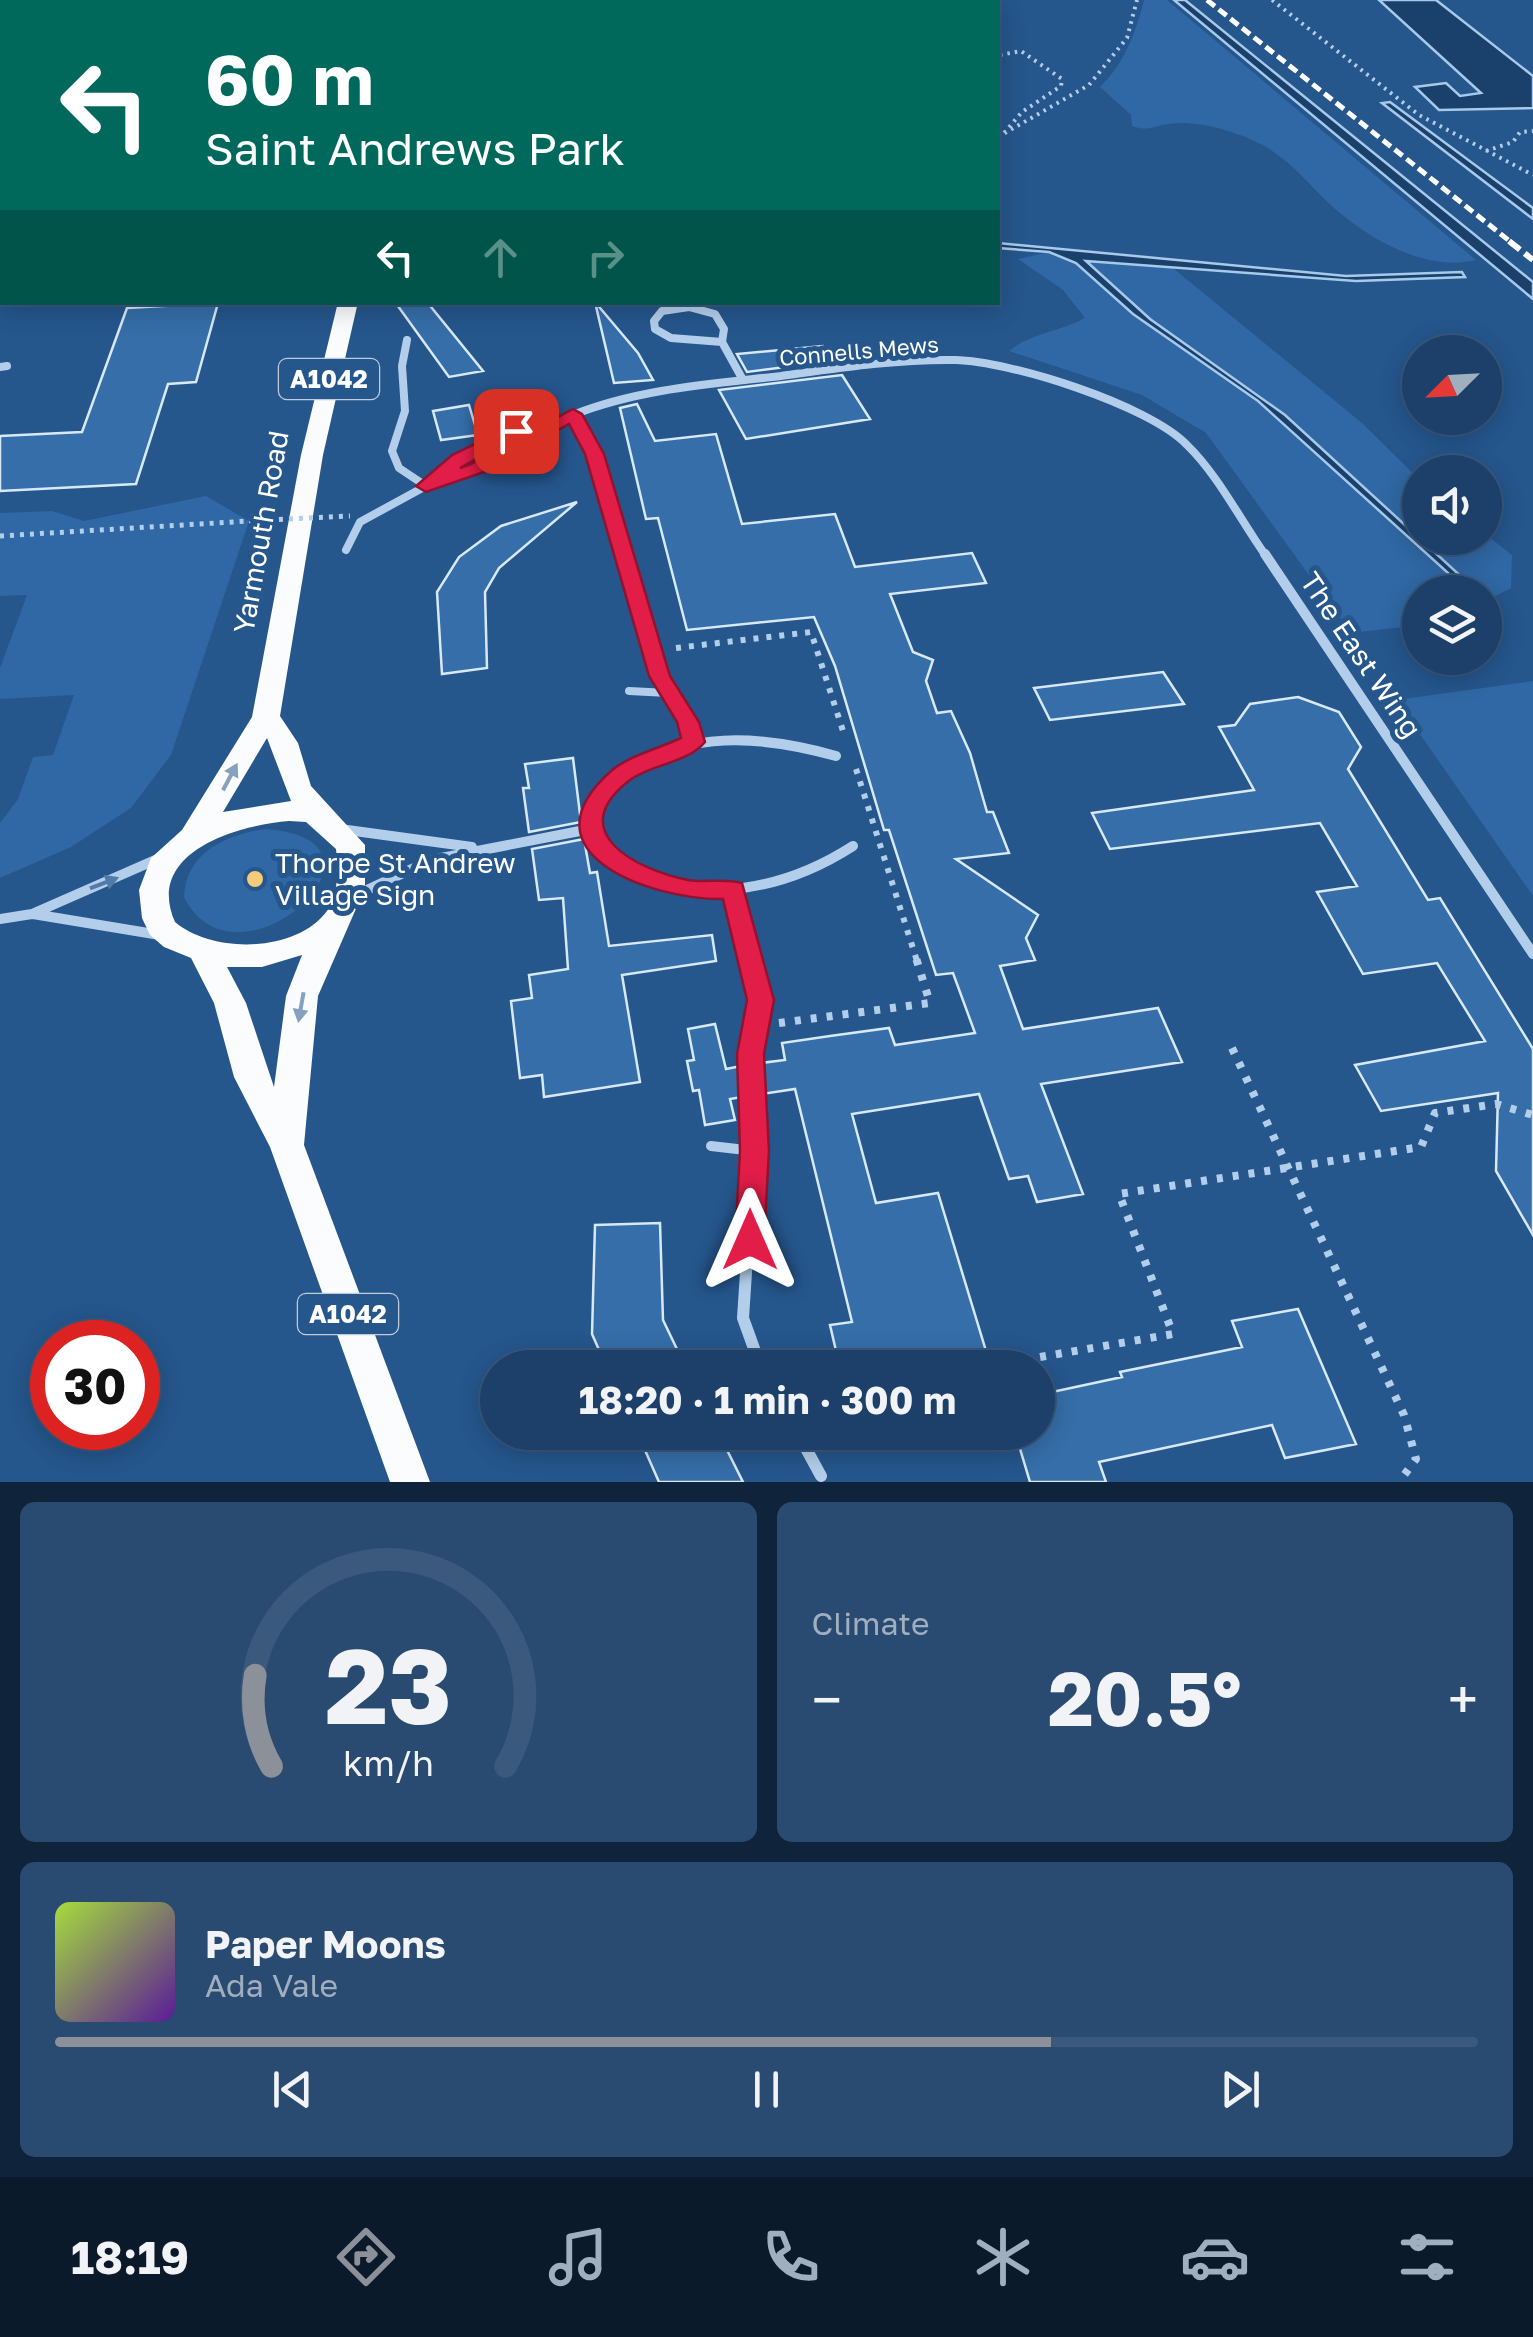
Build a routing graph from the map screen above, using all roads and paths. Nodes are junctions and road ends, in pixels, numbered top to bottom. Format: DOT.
graph roads {
  1 [pos="1137,0"];
  2 [pos="1272,0"];
  3 [pos="1000,55"];
  4 [pos="1533,131"];
  5 [pos="1000,135"];
  6 [pos="1485,151"];
  7 [pos="1533,175"];
  8 [pos="347,305"];
  9 [pos="407,340"];
  10 [pos="722,342"];
  11 [pos="743,380"];
  12 [pos="573,414"];
  13 [pos="549,424"];
  14 [pos="1188,444"];
  15 [pos="426,486"];
  16 [pos="350,516"];
  17 [pos="0,536"];
  18 [pos="346,550"];
  19 [pos="628,690"];
  20 [pos="668,692"];
  21 [pos="266,716"];
  22 [pos="694,742"];
  23 [pos="836,756"];
  24 [pos="325,820"];
  25 [pos="590,829"];
  26 [pos="184,844"];
  27 [pos="853,846"];
  28 [pos="483,847"];
  29 [pos="733,890"];
  30 [pos="345,908"];
  31 [pos="32,914"];
  32 [pos="0,919"];
  33 [pos="171,937"];
  34 [pos="203,952"];
  35 [pos="1533,954"];
  36 [pos="1232,1048"];
  37 [pos="1533,1115"];
  38 [pos="288,1145"];
  39 [pos="711,1146"];
  40 [pos="754,1151"];
  41 [pos="1287,1165"];
  42 [pos="755,1350"];
  43 [pos="1055,1355"];
  44 [pos="807,1450"];
  45 [pos="820,1476"];
  46 [pos="410,1482"];
  47 [pos="1400,1482"];
  1 -- 5 [label="path"];
  2 -- 6 [label="path"];
  3 -- 5 [label="path"];
  4 -- 6 [label="path"];
  6 -- 7 [label="path"];
  8 -- 21 [label="highway, Yarmouth Road / A1042"];
  9 -- 15 [label="street"];
  10 -- 10 [label="street"];
  10 -- 11 [label="street"];
  11 -- 12 [label="street, Connells Mews"];
  11 -- 14 [label="street, Connells Mews"];
  12 -- 13 [label="street"];
  12 -- 20 [label="street"];
  13 -- 15 [label="street"];
  13 -- 15 [label="street"];
  14 -- 35 [label="street, The East Wing"];
  15 -- 18 [label="street"];
  16 -- 17 [label="path, bridge"];
  19 -- 20 [label="lane"];
  20 -- 22 [label="street"];
  21 -- 24 [label="highway, A1042"];
  26 -- 21 [label="highway, Yarmouth Road / A1042, one-way"];
  22 -- 23 [label="street"];
  22 -- 25 [label="street"];
  24 -- 26 [label="highway"];
  24 -- 28 [label="street"];
  24 -- 30 [label="highway, A1042"];
  25 -- 28 [label="street"];
  25 -- 29 [label="street"];
  31 -- 26 [label="street, one-way"];
  26 -- 33 [label="highway, Yarmouth Road / A1042"];
  27 -- 29 [label="street"];
  28 -- 30 [label="street"];
  29 -- 40 [label="street"];
  30 -- 34 [label="highway"];
  30 -- 38 [label="highway, A1042, one-way"];
  31 -- 32 [label="street"];
  31 -- 33 [label="street"];
  33 -- 34 [label="highway"];
  34 -- 38 [label="highway, A1042"];
  36 -- 41 [label="path"];
  37 -- 41 [label="path"];
  38 -- 46 [label="highway, A1042"];
  39 -- 40 [label="lane"];
  40 -- 42 [label="street"];
  41 -- 43 [label="path"];
  41 -- 47 [label="path"];
  44 -- 45 [label="street"];
}
